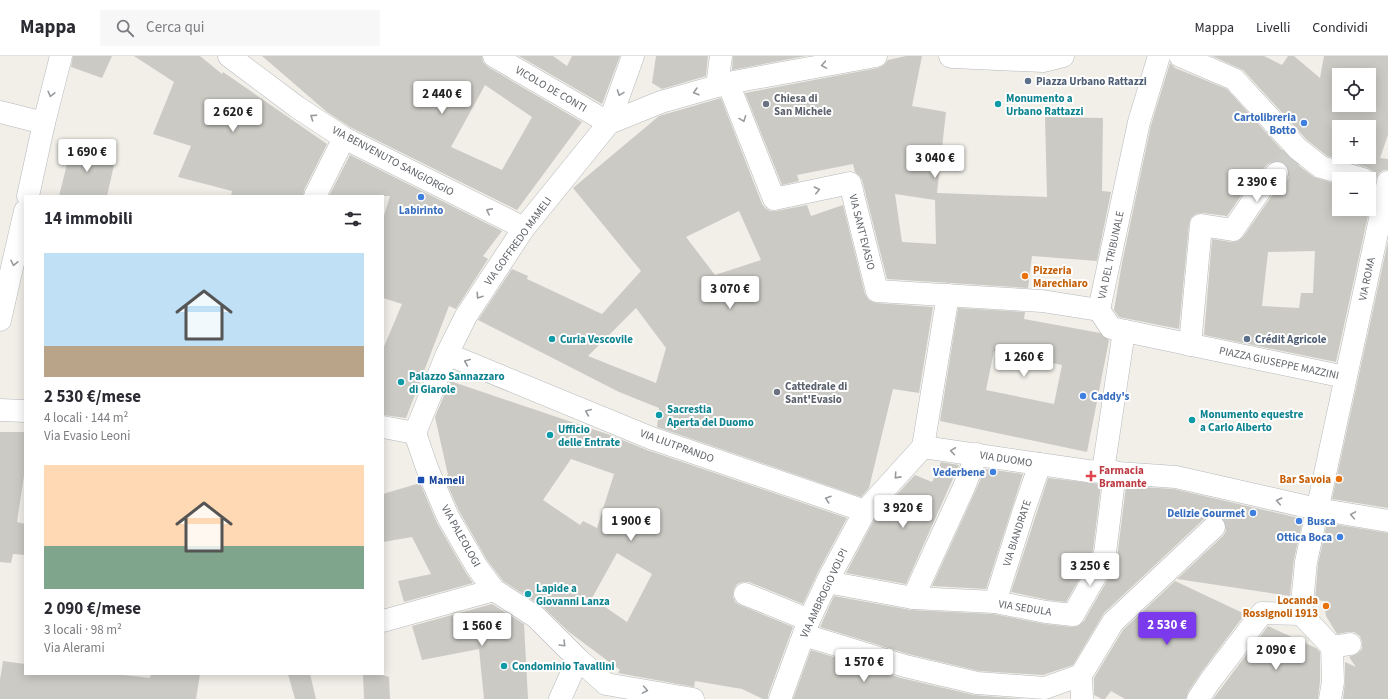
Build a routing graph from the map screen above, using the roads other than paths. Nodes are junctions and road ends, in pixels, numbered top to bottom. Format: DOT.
graph roads {
  1 [pos="61,56"];
  2 [pos="229,56"];
  3 [pos="494,56"];
  4 [pos="633,56"];
  5 [pos="721,56"];
  6 [pos="876,56"];
  7 [pos="950,56"];
  8 [pos="1063,56"];
  9 [pos="1159,56"];
  10 [pos="1180,56"];
  11 [pos="723,85"];
  12 [pos="0,112"];
  13 [pos="609,122"];
  14 [pos="44,123"];
  15 [pos="344,138"];
  16 [pos="1338,172"];
  17 [pos="1277,173"];
  18 [pos="1376,182"];
  19 [pos="1388,183"];
  20 [pos="28,195"];
  21 [pos="316,195"];
  22 [pos="24,215"];
  23 [pos="524,228"];
  24 [pos="948,295"];
  25 [pos="1099,310"];
  26 [pos="0,320"];
  27 [pos="1124,331"];
  28 [pos="1190,345"];
  29 [pos="447,354"];
  30 [pos="1345,377"];
  31 [pos="0,410"];
  32 [pos="24,411"];
  33 [pos="384,427"];
  34 [pos="415,433"];
  35 [pos="923,447"];
  36 [pos="977,454"];
  37 [pos="1040,464"];
  38 [pos="1102,472"];
  39 [pos="1317,509"];
  40 [pos="865,512"];
  41 [pos="1388,521"];
  42 [pos="1214,527"];
  43 [pos="827,582"];
  44 [pos="494,590"];
  45 [pos="745,594"];
  46 [pos="913,598"];
  47 [pos="995,602"];
  48 [pos="1301,614"];
  49 [pos="384,621"];
  50 [pos="806,628"];
  51 [pos="578,659"];
  52 [pos="1081,675"];
  53 [pos="560,699"];
  54 [pos="693,699"];
  55 [pos="780,699"];
  56 [pos="1082,699"];
  57 [pos="1198,699"];
  58 [pos="1330,699"];
  1 -- 14 [label="street, one-way"];
  15 -- 2 [label="street, VIA BENVENUTO SANGIORGIO, one-way"];
  3 -- 13 [label="street, VICOLO DE CONTI"];
  4 -- 13 [label="street, VIA GOFFREDO MAMELI, one-way"];
  5 -- 11 [label="street"];
  6 -- 11 [label="street, one-way"];
  7 -- 8 [label="street"];
  9 -- 25 [label="street, VIA DEL TRIBUNALE"];
  10 -- 16 [label="street"];
  11 -- 13 [label="street, one-way"];
  11 -- 24 [label="street, VIA SANT'EVASIO, one-way"];
  12 -- 14 [label="street"];
  13 -- 23 [label="street, VIA GOFFREDO MAMELI"];
  14 -- 20 [label="street"];
  15 -- 21 [label="street"];
  23 -- 15 [label="street, VIA BENVENUTO SANGIORGIO, one-way"];
  17 -- 28 [label="street"];
  18 -- 19 [label="street"];
  19 -- 30 [label="street, VIA ROMA"];
  22 -- 26 [label="street, one-way"];
  23 -- 29 [label="street, VIA GOFFREDO MAMELI, one-way"];
  24 -- 25 [label="street, VIA SANT'EVASIO"];
  24 -- 35 [label="street"];
  25 -- 27 [label="street, PIAZZA GIUSEPPE MAZZINI"];
  27 -- 28 [label="street, PIAZZA GIUSEPPE MAZZINI"];
  27 -- 38 [label="street"];
  28 -- 30 [label="street, PIAZZA GIUSEPPE MAZZINI"];
  29 -- 34 [label="street, VIA GOFFREDO MAMELI"];
  40 -- 29 [label="street, VIA LIUTPRANDO, one-way"];
  30 -- 39 [label="street, PIAZZA GIUSEPPE MAZZINI"];
  31 -- 32 [label="street"];
  33 -- 34 [label="street"];
  34 -- 44 [label="street, VIA PALEOLOGI"];
  36 -- 35 [label="street, VIA DUOMO, one-way"];
  35 -- 40 [label="street, VIA AMBROGIO VOLPI, one-way"];
  36 -- 37 [label="street, VIA DUOMO"];
  36 -- 46 [label="street"];
  37 -- 38 [label="street, VIA DUOMO"];
  37 -- 47 [label="street, VIA BIANDRATE"];
  39 -- 38 [label="street, one-way"];
  38 -- 47 [label="street, VIA SEDULA"];
  41 -- 39 [label="street, one-way"];
  39 -- 48 [label="street, PIAZZA GIUSEPPE MAZZINI"];
  40 -- 43 [label="street, VIA AMBROGIO VOLPI"];
  42 -- 52 [label="street"];
  43 -- 46 [label="street, VIA SEDULA"];
  43 -- 50 [label="street, VIA AMBROGIO VOLPI"];
  44 -- 49 [label="street"];
  44 -- 51 [label="street, VIA PALEOLOGI, one-way"];
  45 -- 50 [label="street"];
  46 -- 47 [label="street, VIA SEDULA"];
  48 -- 57 [label="street"];
  48 -- 58 [label="street"];
  50 -- 52 [label="street"];
  50 -- 55 [label="street, VIA AMBROGIO VOLPI"];
  51 -- 53 [label="street"];
  51 -- 54 [label="street, VIA PALEOLOGI, one-way"];
  52 -- 56 [label="street"];
}
